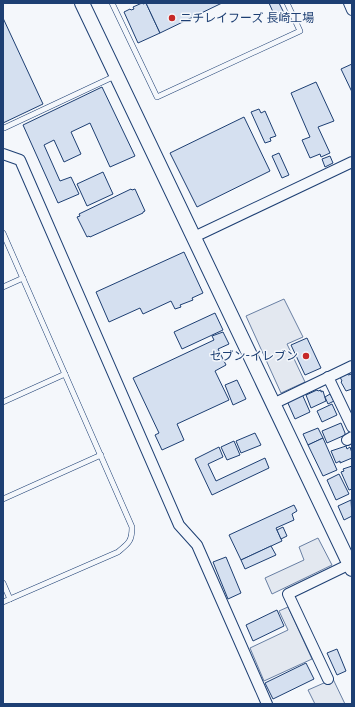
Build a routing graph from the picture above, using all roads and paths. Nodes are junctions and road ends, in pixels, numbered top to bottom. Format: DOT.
graph roads {
  1 [pos="82,3"];
  2 [pos="112,3"];
  3 [pos="287,3"];
  4 [pos="349,3"];
  5 [pos="352,10"];
  6 [pos="117,75"];
  7 [pos="4,128"];
  8 [pos="3,154"];
  9 [pos="352,162"];
  10 [pos="3,233"];
  11 [pos="194,237"];
  12 [pos="23,278"];
  13 [pos="3,286"];
  14 [pos="352,366"];
  15 [pos="65,374"];
  16 [pos="328,377"];
  17 [pos="3,402"];
  18 [pos="273,404"];
  19 [pos="352,427"];
  20 [pos="100,455"];
  21 [pos="3,499"];
  22 [pos="351,566"];
  23 [pos="3,583"];
  24 [pos="10,599"];
  25 [pos="3,602"];
  26 [pos="328,679"];
  27 [pos="267,704"];
  1 -- 6 [label="street"];
  2 -- 3 [label="lane"];
  4 -- 5 [label="street"];
  6 -- 7 [label="lane"];
  6 -- 11 [label="street"];
  8 -- 27 [label="street"];
  9 -- 11 [label="street"];
  10 -- 12 [label="lane"];
  11 -- 18 [label="street"];
  12 -- 13 [label="lane"];
  12 -- 15 [label="lane"];
  14 -- 16 [label="street"];
  15 -- 17 [label="lane"];
  15 -- 20 [label="lane"];
  16 -- 18 [label="street"];
  16 -- 19 [label="street"];
  18 -- 22 [label="street"];
  20 -- 21 [label="lane"];
  20 -- 24 [label="lane"];
  22 -- 26 [label="street"];
  23 -- 24 [label="lane"];
  24 -- 25 [label="lane"];
}
